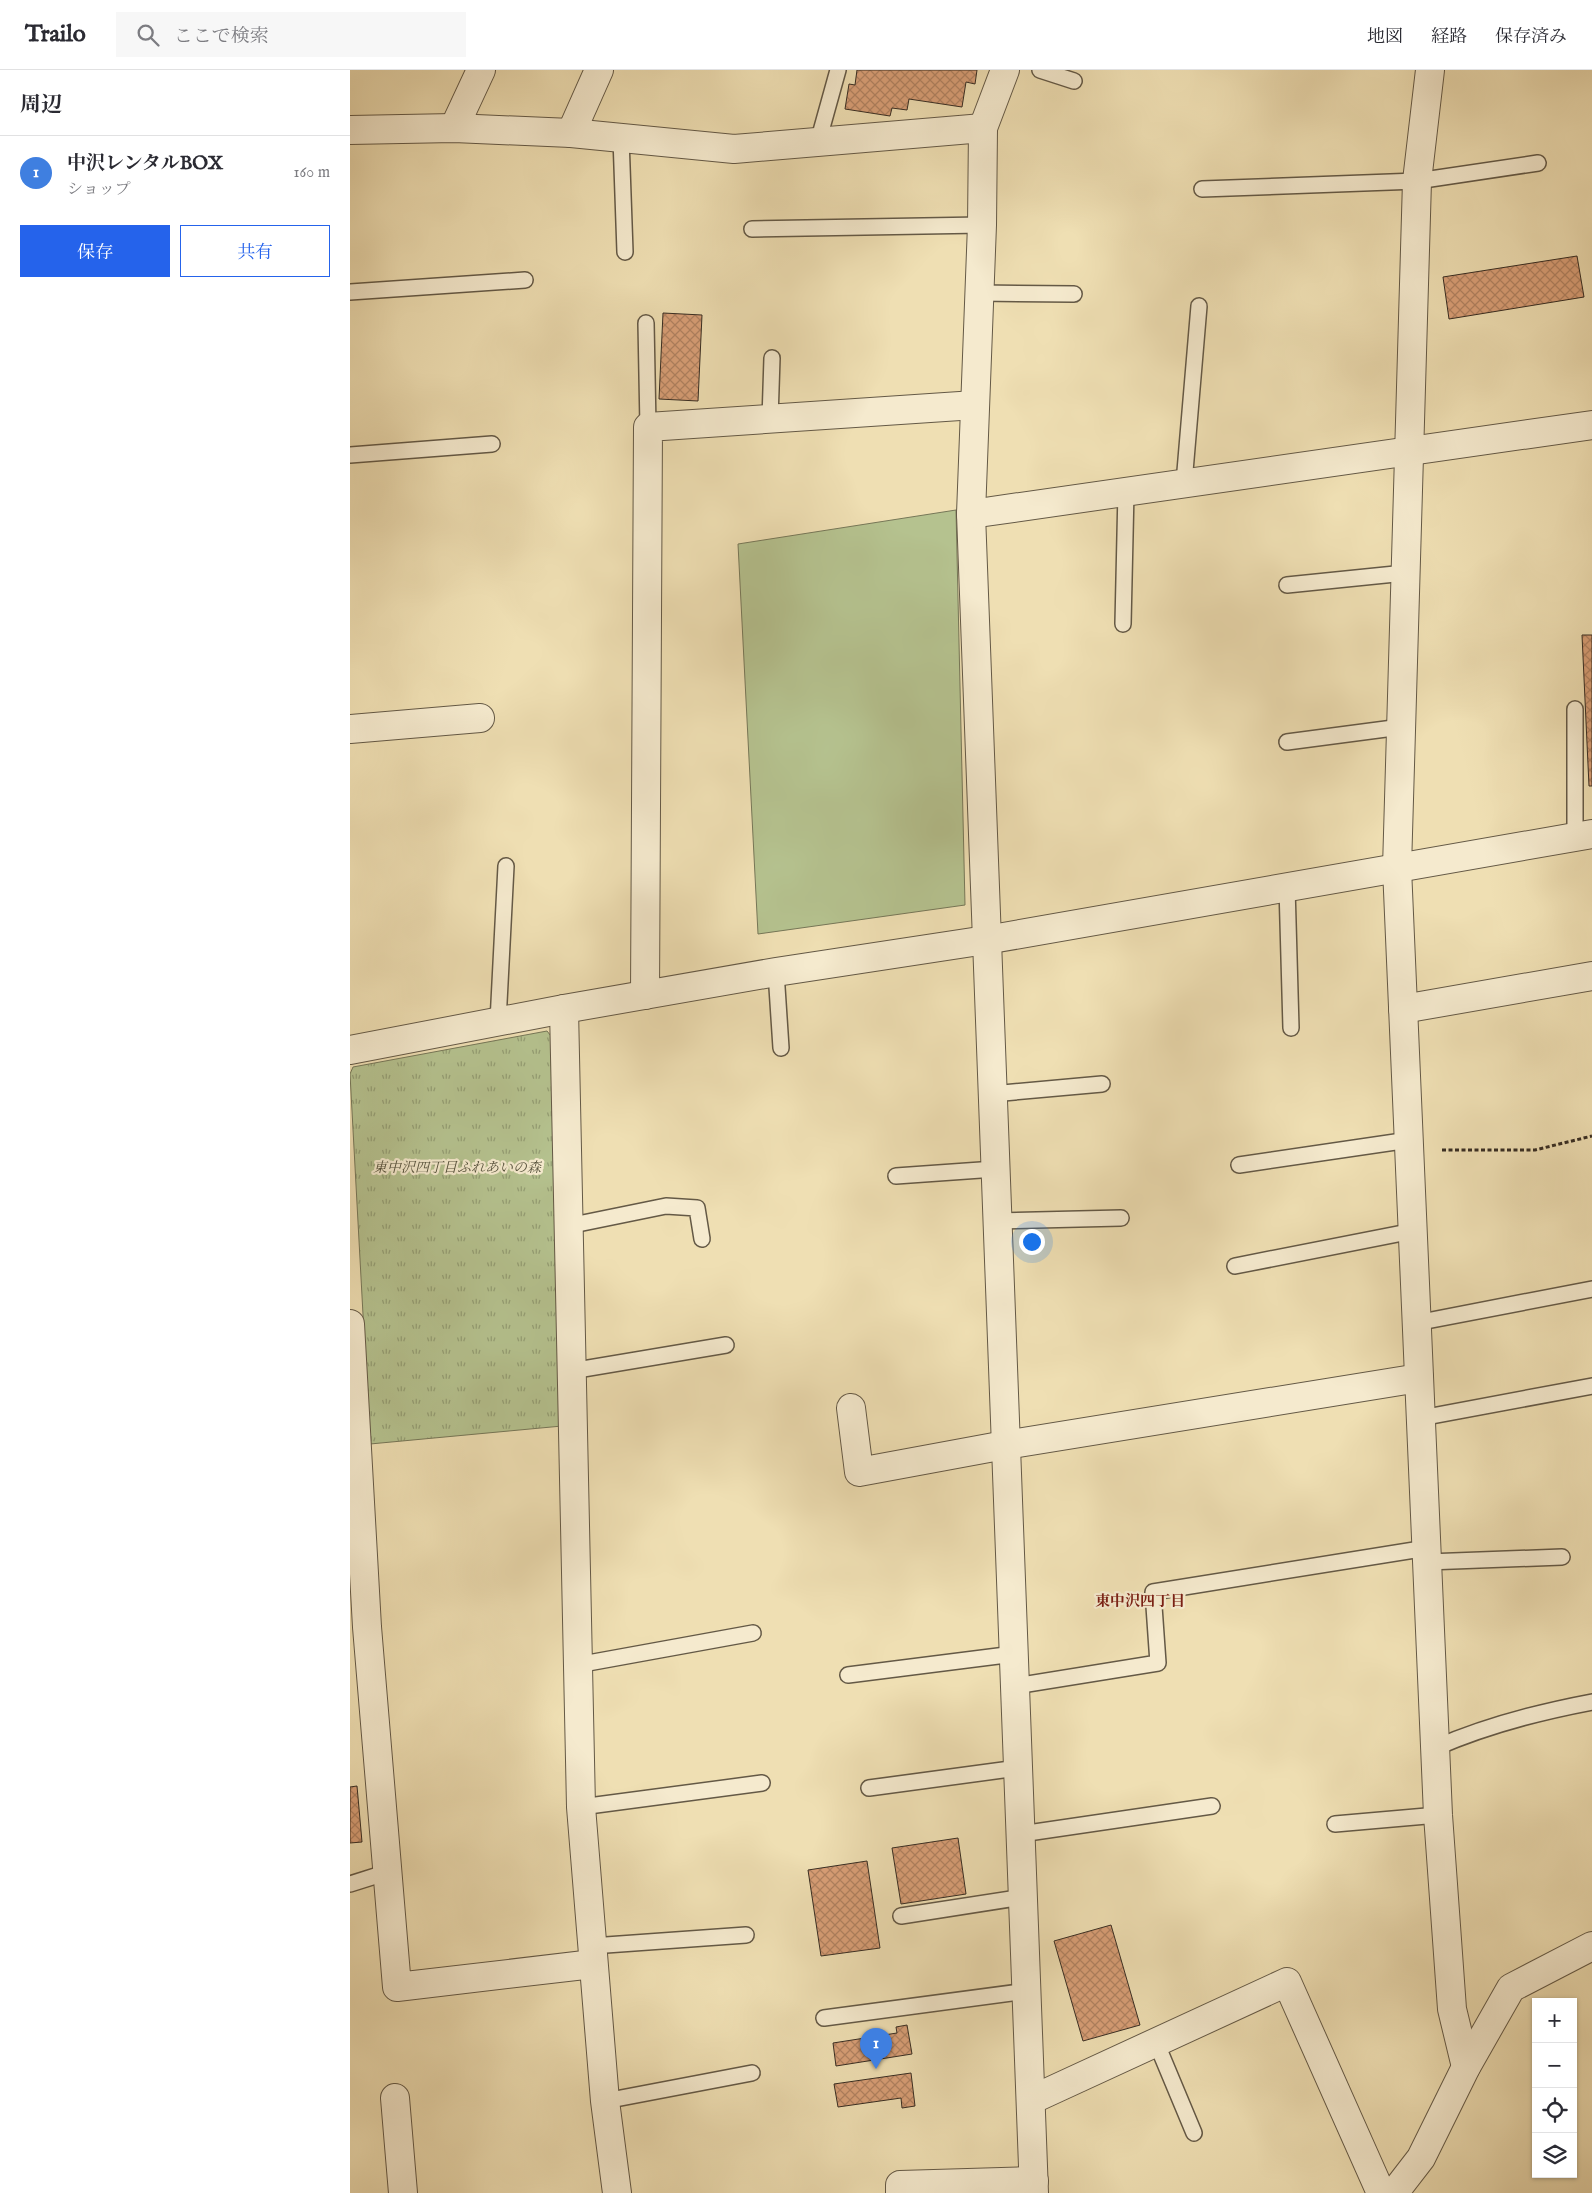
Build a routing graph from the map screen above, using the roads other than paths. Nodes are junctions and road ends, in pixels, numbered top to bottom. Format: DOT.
graph roads {
  1 [pos="481,70"];
  2 [pos="600,70"];
  3 [pos="838,70"];
  4 [pos="1005,70"];
  5 [pos="1040,70"];
  6 [pos="1430,70"];
  7 [pos="1074,81"];
  8 [pos="454,128"];
  9 [pos="983,128"];
  10 [pos="350,130"];
  11 [pos="571,133"];
  12 [pos="621,138"];
  13 [pos="818,142"];
  14 [pos="1538,163"];
  15 [pos="1417,181"];
  16 [pos="1202,189"];
  17 [pos="982,225"];
  18 [pos="752,229"];
  19 [pos="625,252"];
  20 [pos="525,280"];
  21 [pos="350,292"];
  22 [pos="979,293"];
  23 [pos="1074,294"];
  24 [pos="1199,306"];
  25 [pos="646,323"];
  26 [pos="772,358"];
  27 [pos="975,405"];
  28 [pos="770,419"];
  29 [pos="648,426"];
  30 [pos="1592,426"];
  31 [pos="492,444"];
  32 [pos="1408,451"];
  33 [pos="350,455"];
  34 [pos="1184,483"];
  35 [pos="1126,491"];
  36 [pos="971,514"];
  37 [pos="1405,572"];
  38 [pos="1287,585"];
  39 [pos="1123,624"];
  40 [pos="1575,709"];
  41 [pos="480,718"];
  42 [pos="1401,727"];
  43 [pos="350,729"];
  44 [pos="1287,742"];
  45 [pos="1583,835"];
  46 [pos="506,866"];
  47 [pos="1397,868"];
  48 [pos="1287,887"];
  49 [pos="986,940"];
  50 [pos="776,972"];
  51 [pos="1592,976"];
  52 [pos="645,995"];
  53 [pos="564,1009"];
  54 [pos="1403,1009"];
  55 [pos="498,1022"];
  56 [pos="1291,1028"];
  57 [pos="781,1048"];
  58 [pos="350,1050"];
  59 [pos="1102,1084"];
  60 [pos="992,1094"];
  61 [pos="1409,1149"];
  62 [pos="1239,1165"];
  63 [pos="995,1169"];
  64 [pos="896,1176"];
  65 [pos="1121,1218"];
  66 [pos="996,1221"];
  67 [pos="568,1226"];
  68 [pos="1413,1231"];
  69 [pos="702,1239"];
  70 [pos="1235,1266"];
  71 [pos="1592,1289"];
  72 [pos="1416,1323"];
  73 [pos="350,1324"];
  74 [pos="726,1345"];
  75 [pos="571,1371"];
  76 [pos="1419,1378"];
  77 [pos="1592,1386"];
  78 [pos="851,1408"];
  79 [pos="1421,1418"];
  80 [pos="1005,1445"];
  81 [pos="354,1462"];
  82 [pos="1427,1555"];
  83 [pos="1562,1557"];
  84 [pos="359,1629"];
  85 [pos="753,1633"];
  86 [pos="1014,1654"];
  87 [pos="577,1665"];
  88 [pos="848,1675"];
  89 [pos="1016,1686"];
  90 [pos="1592,1702"];
  91 [pos="1435,1748"];
  92 [pos="1018,1768"];
  93 [pos="762,1783"];
  94 [pos="869,1788"];
  95 [pos="1212,1806"];
  96 [pos="581,1808"];
  97 [pos="1438,1815"];
  98 [pos="1335,1824"];
  99 [pos="1021,1834"];
  100 [pos="388,1872"];
  101 [pos="350,1884"];
  102 [pos="1023,1897"];
  103 [pos="902,1916"];
  104 [pos="746,1935"];
  105 [pos="1592,1946"];
  106 [pos="593,1955"];
  107 [pos="1026,1991"];
  108 [pos="824,2018"];
  109 [pos="1156,2042"];
  110 [pos="1466,2067"];
  111 [pos="752,2073"];
  112 [pos="395,2098"];
  113 [pos="605,2100"];
  114 [pos="1031,2100"];
  115 [pos="1194,2133"];
  116 [pos="1034,2187"];
  117 [pos="403,2193"];
  118 [pos="617,2193"];
  119 [pos="900,2193"];
  120 [pos="1381,2193"];
  121 [pos="1394,2193"];
  1 -- 8 [label="street"];
  2 -- 11 [label="street"];
  3 -- 13 [label="lane"];
  4 -- 9 [label="street"];
  5 -- 7 [label="lane"];
  6 -- 15 [label="street"];
  8 -- 10 [label="street"];
  8 -- 11 [label="street"];
  9 -- 13 [label="street"];
  9 -- 17 [label="street"];
  11 -- 12 [label="street"];
  12 -- 13 [label="street"];
  12 -- 19 [label="lane"];
  14 -- 15 [label="lane"];
  15 -- 16 [label="lane"];
  15 -- 32 [label="street"];
  17 -- 18 [label="lane"];
  17 -- 22 [label="street"];
  20 -- 21 [label="lane"];
  22 -- 23 [label="lane"];
  22 -- 27 [label="street"];
  24 -- 34 [label="lane"];
  25 -- 29 [label="lane"];
  26 -- 28 [label="lane"];
  27 -- 28 [label="street"];
  27 -- 36 [label="street"];
  28 -- 29 [label="street"];
  29 -- 52 [label="street"];
  30 -- 32 [label="street"];
  31 -- 33 [label="lane"];
  32 -- 34 [label="street"];
  32 -- 37 [label="street"];
  34 -- 35 [label="street"];
  35 -- 36 [label="street"];
  35 -- 39 [label="lane"];
  36 -- 49 [label="street"];
  37 -- 38 [label="lane"];
  37 -- 42 [label="street"];
  40 -- 45 [label="lane"];
  41 -- 43 [label="street"];
  42 -- 44 [label="lane"];
  42 -- 47 [label="street"];
  45 -- 47 [label="street"];
  46 -- 55 [label="lane"];
  47 -- 48 [label="street"];
  47 -- 54 [label="street"];
  48 -- 49 [label="street"];
  48 -- 56 [label="lane"];
  49 -- 50 [label="street"];
  49 -- 60 [label="street"];
  50 -- 52 [label="street"];
  50 -- 57 [label="lane"];
  51 -- 54 [label="street"];
  52 -- 53 [label="street"];
  53 -- 55 [label="street"];
  53 -- 67 [label="street"];
  54 -- 61 [label="street"];
  55 -- 58 [label="street"];
  59 -- 60 [label="lane"];
  60 -- 63 [label="street"];
  61 -- 62 [label="lane"];
  61 -- 68 [label="street"];
  63 -- 64 [label="lane"];
  63 -- 66 [label="street"];
  65 -- 66 [label="lane"];
  66 -- 80 [label="street"];
  67 -- 69 [label="lane"];
  67 -- 75 [label="street"];
  68 -- 70 [label="lane"];
  68 -- 72 [label="street"];
  71 -- 72 [label="lane"];
  72 -- 76 [label="street"];
  73 -- 81 [label="street"];
  74 -- 75 [label="lane"];
  75 -- 87 [label="street"];
  76 -- 79 [label="street"];
  76 -- 80 [label="street"];
  77 -- 79 [label="lane"];
  78 -- 80 [label="street"];
  79 -- 82 [label="street"];
  80 -- 86 [label="street"];
  81 -- 84 [label="street"];
  82 -- 83 [label="lane"];
  82 -- 89 [label="lane"];
  82 -- 91 [label="street"];
  84 -- 100 [label="street"];
  85 -- 87 [label="lane"];
  86 -- 88 [label="lane"];
  86 -- 89 [label="street"];
  87 -- 96 [label="street"];
  89 -- 92 [label="street"];
  90 -- 91 [label="lane"];
  91 -- 97 [label="street"];
  92 -- 94 [label="lane"];
  92 -- 99 [label="street"];
  93 -- 96 [label="lane"];
  95 -- 99 [label="lane"];
  96 -- 106 [label="street"];
  97 -- 98 [label="lane"];
  97 -- 110 [label="street"];
  99 -- 102 [label="street"];
  100 -- 101 [label="lane"];
  100 -- 106 [label="street"];
  102 -- 103 [label="lane"];
  102 -- 107 [label="street"];
  104 -- 106 [label="lane"];
  105 -- 110 [label="street"];
  106 -- 113 [label="street"];
  107 -- 108 [label="lane"];
  107 -- 114 [label="street"];
  109 -- 114 [label="street"];
  109 -- 115 [label="lane"];
  109 -- 120 [label="street"];
  110 -- 121 [label="street"];
  111 -- 113 [label="lane"];
  112 -- 117 [label="street"];
  113 -- 118 [label="street"];
  114 -- 116 [label="street"];
  116 -- 119 [label="street"];
}
